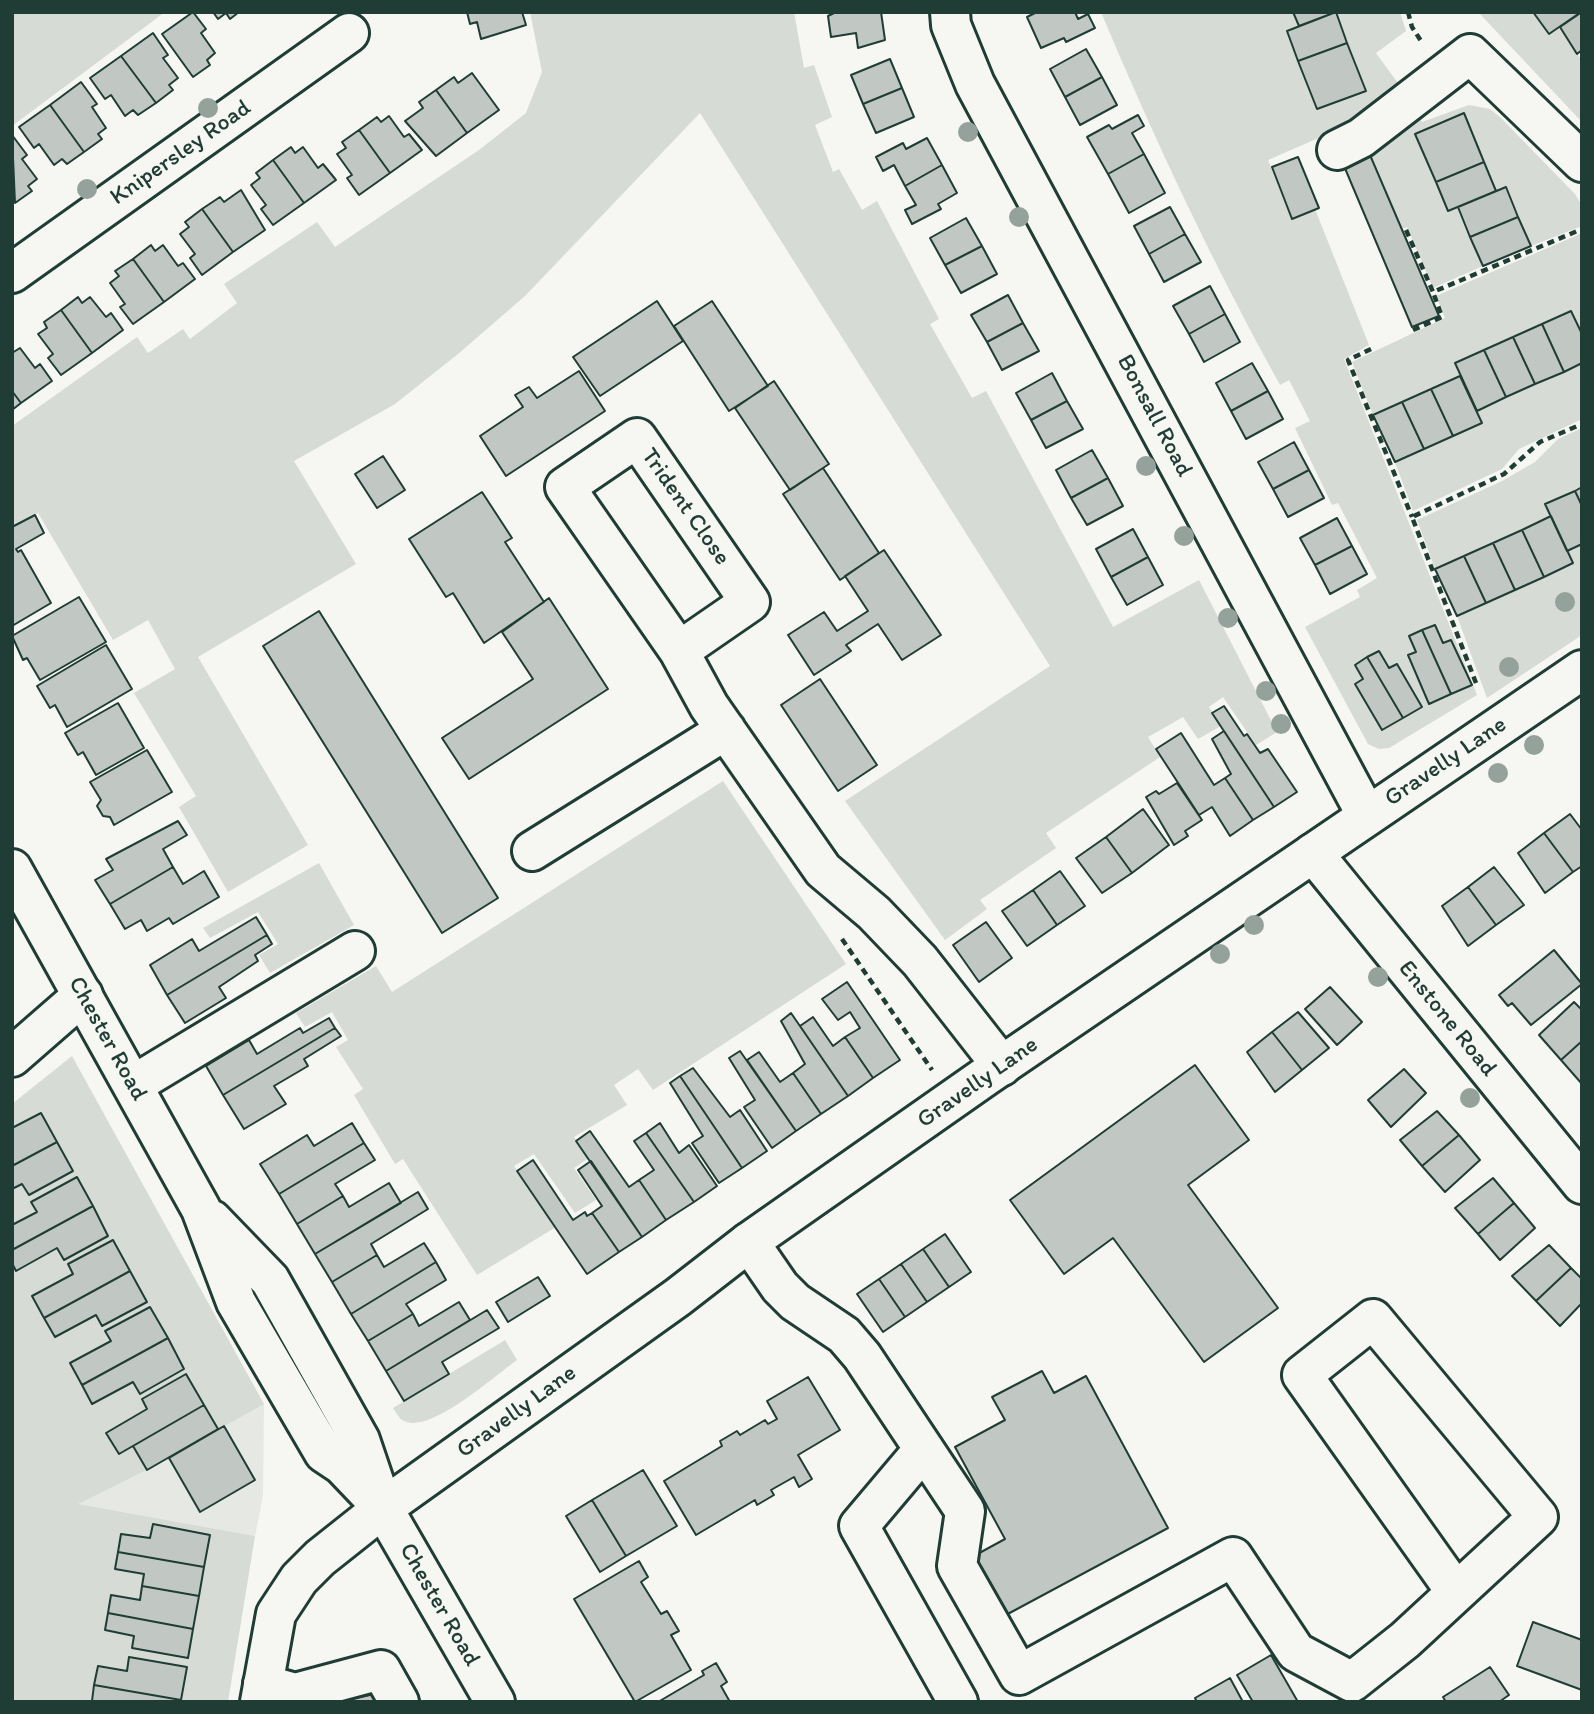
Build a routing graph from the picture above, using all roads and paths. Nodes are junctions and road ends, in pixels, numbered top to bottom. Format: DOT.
graph roads {
  1 [pos="950,12"];
  2 [pos="349,33"];
  3 [pos="1337,150"];
  4 [pos="1582,162"];
  5 [pos="1582,229"];
  6 [pos="1406,230"];
  7 [pos="12,273"];
  8 [pos="1433,292"];
  9 [pos="1413,330"];
  10 [pos="1371,349"];
  11 [pos="1582,424"];
  12 [pos="1412,517"];
  13 [pos="679,651"];
  14 [pos="1582,670"];
  15 [pos="1476,682"];
  16 [pos="726,730"];
  17 [pos="1367,816"];
  18 [pos="532,851"];
  19 [pos="1313,853"];
  20 [pos="12,869"];
  21 [pos="355,951"];
  22 [pos="83,995"];
  23 [pos="12,1057"];
  24 [pos="1002,1066"];
  25 [pos="132,1085"];
  26 [pos="1582,1184"];
  27 [pos="750,1242"];
  28 [pos="924,1449"];
  29 [pos="383,1508"];
  30 [pos="1456,1592"];
  31 [pos="262,1693"];
  32 [pos="399,1702"];
  33 [pos="495,1702"];
  34 [pos="957,1702"];
  1 -- 17 [label="main road, Bonsall Road"];
  2 -- 7 [label="main road, Knipersley Road"];
  3 -- 4 [label="main road"];
  5 -- 8 [label="path"];
  6 -- 8 [label="path"];
  8 -- 9 [label="path"];
  10 -- 12 [label="path"];
  11 -- 12 [label="path"];
  12 -- 15 [label="path"];
  13 -- 13 [label="main road, Trident Close"];
  13 -- 16 [label="main road, Trident Close"];
  14 -- 17 [label="main road, Gravelly Lane"];
  16 -- 18 [label="main road"];
  16 -- 24 [label="main road, Trident Close"];
  17 -- 19 [label="main road, Gravelly Lane"];
  19 -- 24 [label="main road, Gravelly Lane"];
  19 -- 26 [label="main road, Enstone Road"];
  20 -- 22 [label="main road, Chester Road"];
  21 -- 25 [label="main road"];
  22 -- 23 [label="main road"];
  22 -- 25 [label="main road, Chester Road"];
  24 -- 27 [label="main road, Gravelly Lane"];
  25 -- 29 [label="main road, Chester Road"];
  27 -- 28 [label="main road"];
  27 -- 29 [label="main road, Gravelly Lane"];
  28 -- 30 [label="main road"];
  28 -- 34 [label="main road"];
  29 -- 31 [label="main road, Gravelly Lane"];
  29 -- 33 [label="main road, Chester Road"];
  30 -- 30 [label="main road"];
  31 -- 32 [label="main road"];
}
